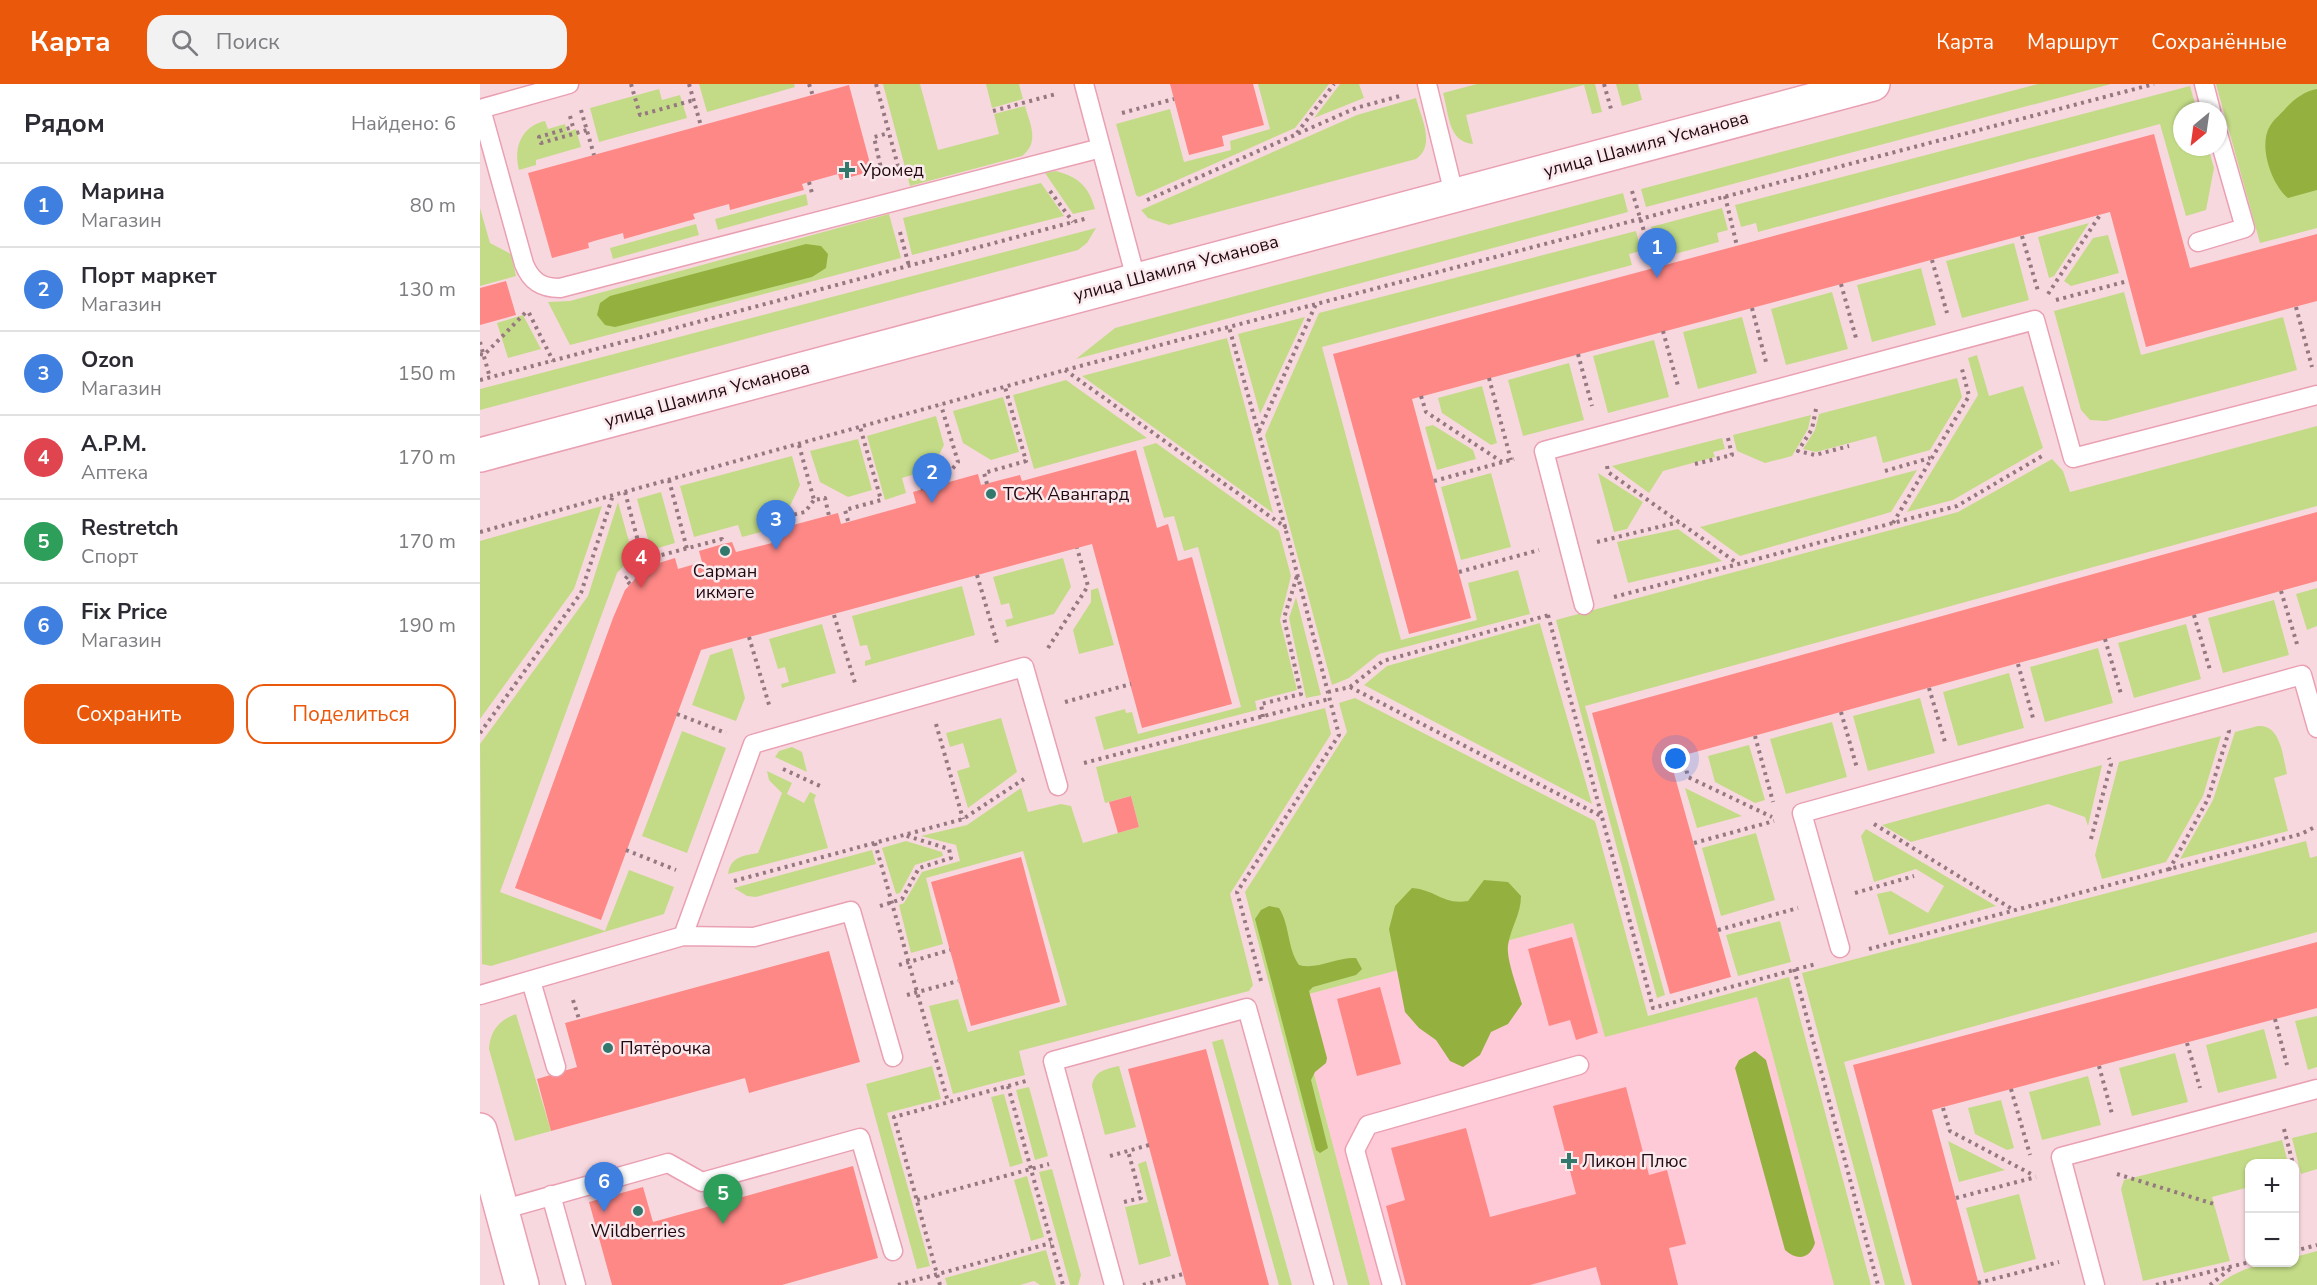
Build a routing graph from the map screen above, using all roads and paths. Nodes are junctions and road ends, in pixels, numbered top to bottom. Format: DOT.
graph roads {
  1 [pos="569,84"];
  2 [pos="631,84"];
  3 [pos="689,84"];
  4 [pos="809,84"];
  5 [pos="876,84"];
  6 [pos="1335,84"];
  7 [pos="1427,84"];
  8 [pos="1604,84"];
  9 [pos="1873,84"];
  10 [pos="2154,84"];
  11 [pos="2204,84"];
  12 [pos="1084,85"];
  13 [pos="813,96"];
  14 [pos="1174,99"];
  15 [pos="694,100"];
  16 [pos="2209,102"];
  17 [pos="1356,108"];
  18 [pos="481,109"];
  19 [pos="1611,109"];
  20 [pos="993,111"];
  21 [pos="583,117"];
  22 [pos="1094,120"];
  23 [pos="701,126"];
  24 [pos="573,127"];
  25 [pos="587,130"];
  26 [pos="889,134"];
  27 [pos="1296,134"];
  28 [pos="1101,148"];
  29 [pos="594,155"];
  30 [pos="2224,156"];
  31 [pos="873,175"];
  32 [pos="1632,191"];
  33 [pos="1454,195"];
  34 [pos="1725,196"];
  35 [pos="906,197"];
  36 [pos="1117,210"];
  37 [pos="2100,215"];
  38 [pos="1639,219"];
  39 [pos="2022,236"];
  40 [pos="2198,242"];
  41 [pos="1737,246"];
  42 [pos="1932,260"];
  43 [pos="1655,268"];
  44 [pos="1136,279"];
  45 [pos="2128,281"];
  46 [pos="1841,284"];
  47 [pos="524,304"];
  48 [pos="1316,304"];
  49 [pos="2296,307"];
  50 [pos="1752,308"];
  51 [pos="527,311"];
  52 [pos="2038,312"];
  53 [pos="1229,327"];
  54 [pos="1663,332"];
  55 [pos="1954,341"];
  56 [pos="480,342"];
  57 [pos="1578,354"];
  58 [pos="482,355"];
  59 [pos="554,361"];
  60 [pos="1863,365"];
  61 [pos="1065,370"];
  62 [pos="2314,373"];
  63 [pos="1822,377"];
  64 [pos="490,378"];
  65 [pos="1489,378"];
  66 [pos="480,380"];
  67 [pos="1005,387"];
  68 [pos="1774,390"];
  69 [pos="2317,395"];
  70 [pos="1421,396"];
  71 [pos="1719,404"];
  72 [pos="941,405"];
  73 [pos="1685,413"];
  74 [pos="860,427"];
  75 [pos="1259,432"];
  76 [pos="1600,436"];
  77 [pos="2068,441"];
  78 [pos="799,444"];
  79 [pos="1849,446"];
  80 [pos="1544,451"];
  81 [pos="480,455"];
  82 [pos="1932,458"];
  83 [pos="1510,460"];
  84 [pos="1502,462"];
  85 [pos="1695,464"];
  86 [pos="1885,471"];
  87 [pos="669,480"];
  88 [pos="1434,481"];
  89 [pos="987,484"];
  90 [pos="923,490"];
  91 [pos="625,492"];
  92 [pos="613,495"];
  93 [pos="814,500"];
  94 [pos="829,516"];
  95 [pos="848,521"];
  96 [pos="1679,522"];
  97 [pos="1893,523"];
  98 [pos="1285,527"];
  99 [pos="778,529"];
  100 [pos="480,532"];
  101 [pos="1616,538"];
  102 [pos="1568,542"];
  103 [pos="723,544"];
  104 [pos="1077,548"];
  105 [pos="687,549"];
  106 [pos="644,560"];
  107 [pos="1737,563"];
  108 [pos="1459,572"];
  109 [pos="977,575"];
  110 [pos="1298,576"];
  111 [pos="630,584"];
  112 [pos="2281,591"];
  113 [pos="1584,605"];
  114 [pos="834,615"];
  115 [pos="1548,615"];
  116 [pos="2194,615"];
  117 [pos="749,637"];
  118 [pos="2105,639"];
  119 [pos="2303,649"];
  120 [pos="2018,664"];
  121 [pos="1006,673"];
  122 [pos="1028,679"];
  123 [pos="1131,684"];
  124 [pos="1350,687"];
  125 [pos="1929,688"];
  126 [pos="1328,693"];
  127 [pos="928,695"];
  128 [pos="2218,698"];
  129 [pos="1329,699"];
  130 [pos="1036,710"];
  131 [pos="1841,712"];
  132 [pos="864,713"];
  133 [pos="677,714"];
  134 [pos="1263,717"];
  135 [pos="2129,723"];
  136 [pos="2317,728"];
  137 [pos="2101,730"];
  138 [pos="480,733"];
  139 [pos="779,736"];
  140 [pos="1755,736"];
  141 [pos="2041,747"];
  142 [pos="752,749"];
  143 [pos="1683,756"];
  144 [pos="1953,771"];
  145 [pos="1056,778"];
  146 [pos="820,786"];
  147 [pos="1865,795"];
  148 [pos="1601,816"];
  149 [pos="963,819"];
  150 [pos="1778,820"];
  151 [pos="2317,826"];
  152 [pos="903,835"];
  153 [pos="2091,839"];
  154 [pos="875,843"];
  155 [pos="1694,843"];
  156 [pos="627,850"];
  157 [pos="2169,871"];
  158 [pos="704,880"];
  159 [pos="902,899"];
  160 [pos="2013,910"];
  161 [pos="683,936"];
  162 [pos="1840,948"];
  163 [pos="950,950"];
  164 [pos="1865,950"];
  165 [pos="909,962"];
  166 [pos="1823,962"];
  167 [pos="1794,969"];
  168 [pos="868,973"];
  169 [pos="531,981"];
  170 [pos="958,981"];
  171 [pos="918,992"];
  172 [pos="480,995"];
  173 [pos="876,1004"];
  174 [pos="1248,1008"];
  175 [pos="2275,1019"];
  176 [pos="2187,1043"];
  177 [pos="893,1057"];
  178 [pos="1579,1065"];
  179 [pos="2099,1066"];
  180 [pos="556,1067"];
  181 [pos="1056,1073"];
  182 [pos="1008,1086"];
  183 [pos="2011,1089"];
  184 [pos="2317,1089"];
  185 [pos="2295,1095"];
  186 [pos="948,1102"];
  187 [pos="1942,1108"];
  188 [pos="2208,1118"];
  189 [pos="480,1130"];
  190 [pos="2120,1141"];
  191 [pos="1149,1145"];
  192 [pos="1128,1151"];
  193 [pos="1079,1156"];
  194 [pos="1031,1169"];
  195 [pos="2065,1169"];
  196 [pos="2116,1174"];
  197 [pos="2037,1177"];
  198 [pos="551,1196"];
  199 [pos="1141,1198"];
  200 [pos="1956,1198"];
  201 [pos="917,1200"];
  202 [pos="2214,1204"];
  203 [pos="501,1210"];
  204 [pos="1051,1243"];
  205 [pos="2317,1245"];
  206 [pos="2299,1250"];
  207 [pos="893,1251"];
  208 [pos="2087,1254"];
  209 [pos="2245,1263"];
  210 [pos="2233,1266"];
  211 [pos="938,1274"];
  212 [pos="1183,1274"];
  213 [pos="1978,1283"];
  214 [pos="522,1285"];
  215 [pos="576,1285"];
  216 [pos="898,1285"];
  217 [pos="940,1285"];
  218 [pos="1063,1285"];
  219 [pos="1114,1285"];
  220 [pos="1143,1285"];
  221 [pos="1324,1285"];
  222 [pos="1392,1285"];
  223 [pos="1878,1285"];
  224 [pos="2095,1285"];
  225 [pos="2156,1285"];
  226 [pos="2210,1285"];
  1 -- 18 [label="lane"];
  2 -- 15 [label="path"];
  3 -- 15 [label="path"];
  4 -- 13 [label="path"];
  5 -- 26 [label="path"];
  6 -- 27 [label="path"];
  7 -- 33 [label="lane"];
  8 -- 19 [label="path"];
  9 -- 33 [label="street, улица Шамиля Усманова"];
  10 -- 34 [label="path"];
  11 -- 16 [label="lane"];
  12 -- 20 [label="path"];
  12 -- 22 [label="lane"];
  14 -- 22 [label="path"];
  15 -- 23 [label="path"];
  17 -- 27 [label="path"];
  18 -- 35 [label="lane"];
  21 -- 25 [label="path"];
  22 -- 28 [label="lane"];
  24 -- 25 [label="path"];
  25 -- 29 [label="path"];
  26 -- 31 [label="path"];
  26 -- 35 [label="path"];
  27 -- 36 [label="path"];
  28 -- 35 [label="lane"];
  28 -- 36 [label="lane"];
  30 -- 40 [label="lane"];
  32 -- 38 [label="path"];
  33 -- 44 [label="street, улица Шамиля Усманова"];
  34 -- 38 [label="path"];
  34 -- 41 [label="path"];
  36 -- 44 [label="lane"];
  36 -- 59 [label="path"];
  37 -- 52 [label="path"];
  38 -- 43 [label="path"];
  38 -- 48 [label="path"];
  39 -- 52 [label="path"];
  42 -- 55 [label="path"];
  44 -- 81 [label="street, улица Шамиля Усманова"];
  45 -- 52 [label="path"];
  46 -- 60 [label="path"];
  47 -- 51 [label="path"];
  48 -- 53 [label="path"];
  48 -- 75 [label="path"];
  49 -- 62 [label="path"];
  50 -- 68 [label="path"];
  51 -- 58 [label="path"];
  51 -- 59 [label="path"];
  52 -- 55 [label="lane"];
  52 -- 77 [label="lane"];
  53 -- 61 [label="path"];
  53 -- 75 [label="path"];
  54 -- 73 [label="path"];
  55 -- 60 [label="lane"];
  55 -- 82 [label="path"];
  56 -- 58 [label="path"];
  57 -- 76 [label="path"];
  58 -- 64 [label="path"];
  59 -- 64 [label="path"];
  60 -- 63 [label="lane"];
  61 -- 67 [label="path"];
  61 -- 98 [label="path"];
  63 -- 68 [label="lane"];
  63 -- 79 [label="path"];
  64 -- 66 [label="path"];
  65 -- 83 [label="path"];
  67 -- 72 [label="path"];
  67 -- 89 [label="path"];
  68 -- 71 [label="lane"];
  69 -- 77 [label="lane"];
  70 -- 84 [label="path"];
  71 -- 73 [label="lane"];
  71 -- 85 [label="path"];
  72 -- 74 [label="path"];
  72 -- 90 [label="path"];
  73 -- 76 [label="lane"];
  74 -- 78 [label="path"];
  74 -- 95 [label="path"];
  75 -- 98 [label="path"];
  76 -- 80 [label="lane"];
  76 -- 96 [label="path"];
  77 -- 97 [label="path"];
  78 -- 87 [label="path"];
  78 -- 93 [label="path"];
  80 -- 83 [label="path"];
  80 -- 102 [label="lane"];
  82 -- 86 [label="path"];
  82 -- 97 [label="path"];
  83 -- 84 [label="path"];
  84 -- 88 [label="path"];
  87 -- 91 [label="path"];
  87 -- 105 [label="path"];
  91 -- 92 [label="path"];
  91 -- 106 [label="path"];
  92 -- 100 [label="path"];
  92 -- 138 [label="path"];
  93 -- 94 [label="path"];
  93 -- 99 [label="path"];
  96 -- 101 [label="path"];
  96 -- 107 [label="path"];
  97 -- 107 [label="path"];
  98 -- 110 [label="path"];
  102 -- 108 [label="path"];
  102 -- 113 [label="lane"];
  103 -- 105 [label="path"];
  104 -- 122 [label="path"];
  105 -- 106 [label="path"];
  106 -- 111 [label="path"];
  107 -- 113 [label="path"];
  109 -- 121 [label="path"];
  110 -- 126 [label="path"];
  110 -- 134 [label="path"];
  112 -- 119 [label="path"];
  113 -- 115 [label="path"];
  114 -- 132 [label="path"];
  115 -- 124 [label="path"];
  115 -- 148 [label="path"];
  116 -- 128 [label="path"];
  117 -- 139 [label="path"];
  118 -- 135 [label="path"];
  120 -- 141 [label="path"];
  121 -- 122 [label="lane"];
  121 -- 127 [label="lane"];
  122 -- 130 [label="lane"];
  123 -- 130 [label="path"];
  124 -- 126 [label="path"];
  124 -- 148 [label="path"];
  125 -- 144 [label="path"];
  126 -- 129 [label="path"];
  127 -- 132 [label="lane"];
  127 -- 149 [label="path"];
  128 -- 135 [label="lane"];
  128 -- 136 [label="lane"];
  128 -- 157 [label="path"];
  129 -- 134 [label="path"];
  129 -- 174 [label="path"];
  130 -- 145 [label="lane"];
  131 -- 147 [label="path"];
  132 -- 139 [label="lane"];
  133 -- 142 [label="path"];
  134 -- 145 [label="path"];
  135 -- 137 [label="lane"];
  137 -- 141 [label="lane"];
  137 -- 153 [label="path"];
  139 -- 142 [label="lane"];
  140 -- 150 [label="path"];
  141 -- 144 [label="lane"];
  142 -- 146 [label="path"];
  142 -- 158 [label="lane"];
  143 -- 150 [label="path"];
  144 -- 147 [label="lane"];
  145 -- 149 [label="path"];
  147 -- 160 [label="path"];
  147 -- 162 [label="lane"];
  148 -- 167 [label="path"];
  149 -- 152 [label="path"];
  150 -- 155 [label="path"];
  151 -- 157 [label="path"];
  152 -- 154 [label="path"];
  152 -- 159 [label="path"];
  154 -- 158 [label="path"];
  154 -- 165 [label="path"];
  156 -- 158 [label="path"];
  157 -- 160 [label="path"];
  158 -- 161 [label="lane"];
  160 -- 164 [label="path"];
  161 -- 168 [label="lane"];
  161 -- 169 [label="lane"];
  163 -- 165 [label="path"];
  165 -- 168 [label="path"];
  165 -- 171 [label="path"];
  166 -- 167 [label="path"];
  167 -- 223 [label="path"];
  168 -- 173 [label="lane"];
  169 -- 172 [label="lane"];
  169 -- 180 [label="lane"];
  170 -- 171 [label="path"];
  171 -- 173 [label="path"];
  171 -- 186 [label="path"];
  173 -- 177 [label="lane"];
  174 -- 181 [label="lane"];
  174 -- 221 [label="lane"];
  175 -- 185 [label="path"];
  176 -- 188 [label="path"];
  178 -- 222 [label="lane"];
  179 -- 190 [label="path"];
  181 -- 182 [label="path"];
  181 -- 193 [label="lane"];
  182 -- 186 [label="path"];
  182 -- 194 [label="path"];
  183 -- 197 [label="path"];
  184 -- 185 [label="lane"];
  185 -- 188 [label="lane"];
  186 -- 201 [label="path"];
  187 -- 197 [label="path"];
  188 -- 190 [label="lane"];
  189 -- 203 [label="street"];
  190 -- 195 [label="lane"];
  191 -- 192 [label="path"];
  192 -- 193 [label="path"];
  192 -- 199 [label="path"];
  193 -- 194 [label="path"];
  193 -- 219 [label="lane"];
  194 -- 201 [label="path"];
  194 -- 204 [label="path"];
  195 -- 197 [label="path"];
  195 -- 208 [label="lane"];
  196 -- 202 [label="path"];
  197 -- 200 [label="path"];
  198 -- 203 [label="lane"];
  198 -- 207 [label="lane"];
  198 -- 215 [label="lane"];
  201 -- 211 [label="path"];
  203 -- 214 [label="street"];
  204 -- 211 [label="path"];
  204 -- 218 [label="path"];
  205 -- 206 [label="path"];
  208 -- 213 [label="path"];
  208 -- 224 [label="lane"];
  209 -- 210 [label="path"];
  210 -- 225 [label="path"];
  210 -- 226 [label="path"];
  211 -- 216 [label="path"];
  211 -- 217 [label="path"];
  212 -- 220 [label="path"];
}
